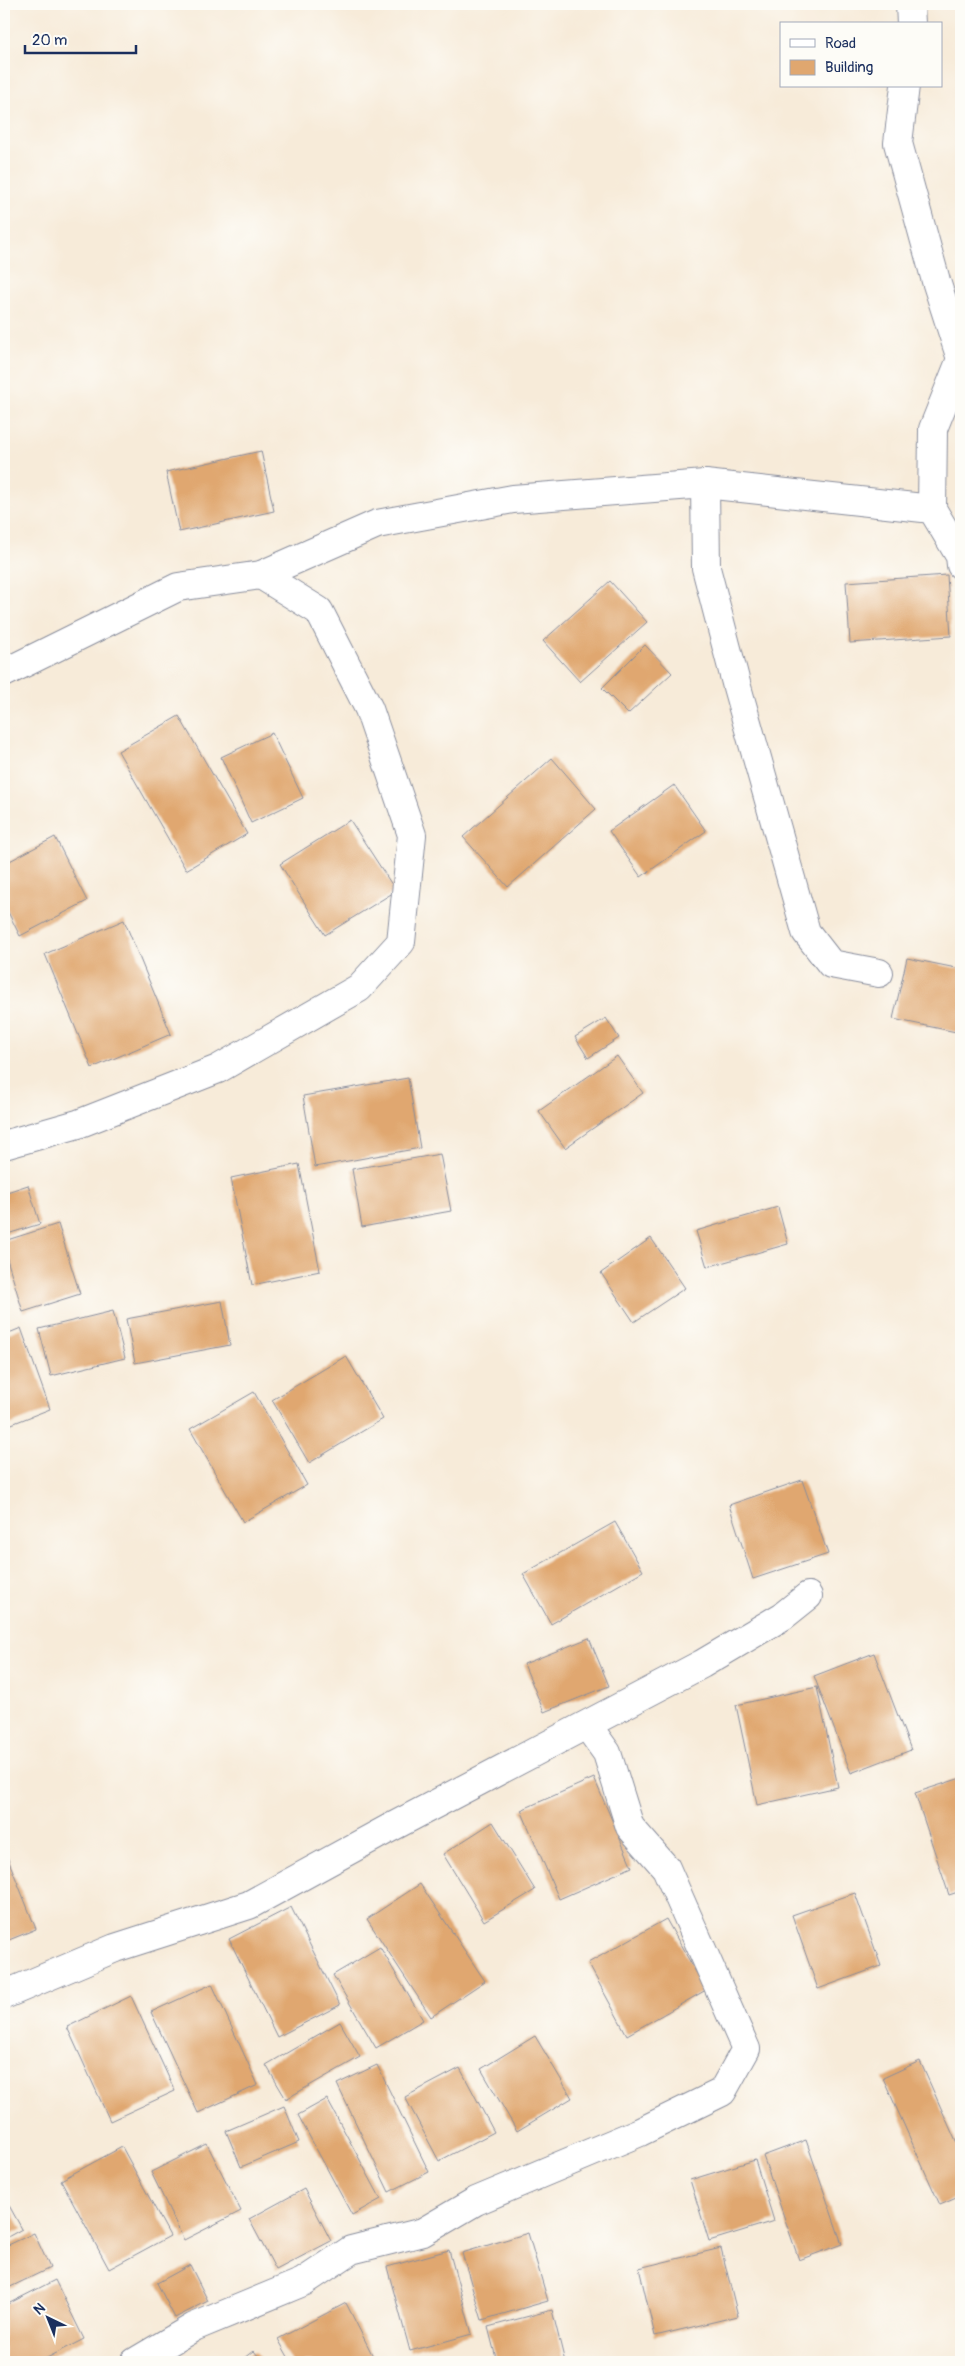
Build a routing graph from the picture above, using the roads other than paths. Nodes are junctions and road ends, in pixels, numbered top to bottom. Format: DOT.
graph roads {
  1 [pos="910,4"];
  2 [pos="910,22"];
  3 [pos="905,88"];
  4 [pos="705,484"];
  5 [pos="932,509"];
  6 [pos="961,565"];
  7 [pos="261,575"];
  8 [pos="4,673"];
  9 [pos="879,973"];
  10 [pos="4,1145"];
  11 [pos="808,1596"];
  12 [pos="587,1725"];
  13 [pos="4,1995"];
  14 [pos="135,2362"];
  1 -- 2 [label="street"];
  3 -- 5 [label="street"];
  4 -- 5 [label="street"];
  4 -- 7 [label="street"];
  4 -- 9 [label="street"];
  5 -- 6 [label="street"];
  7 -- 8 [label="street"];
  7 -- 10 [label="street"];
  11 -- 12 [label="street"];
  12 -- 13 [label="street"];
  12 -- 14 [label="street"];
}
